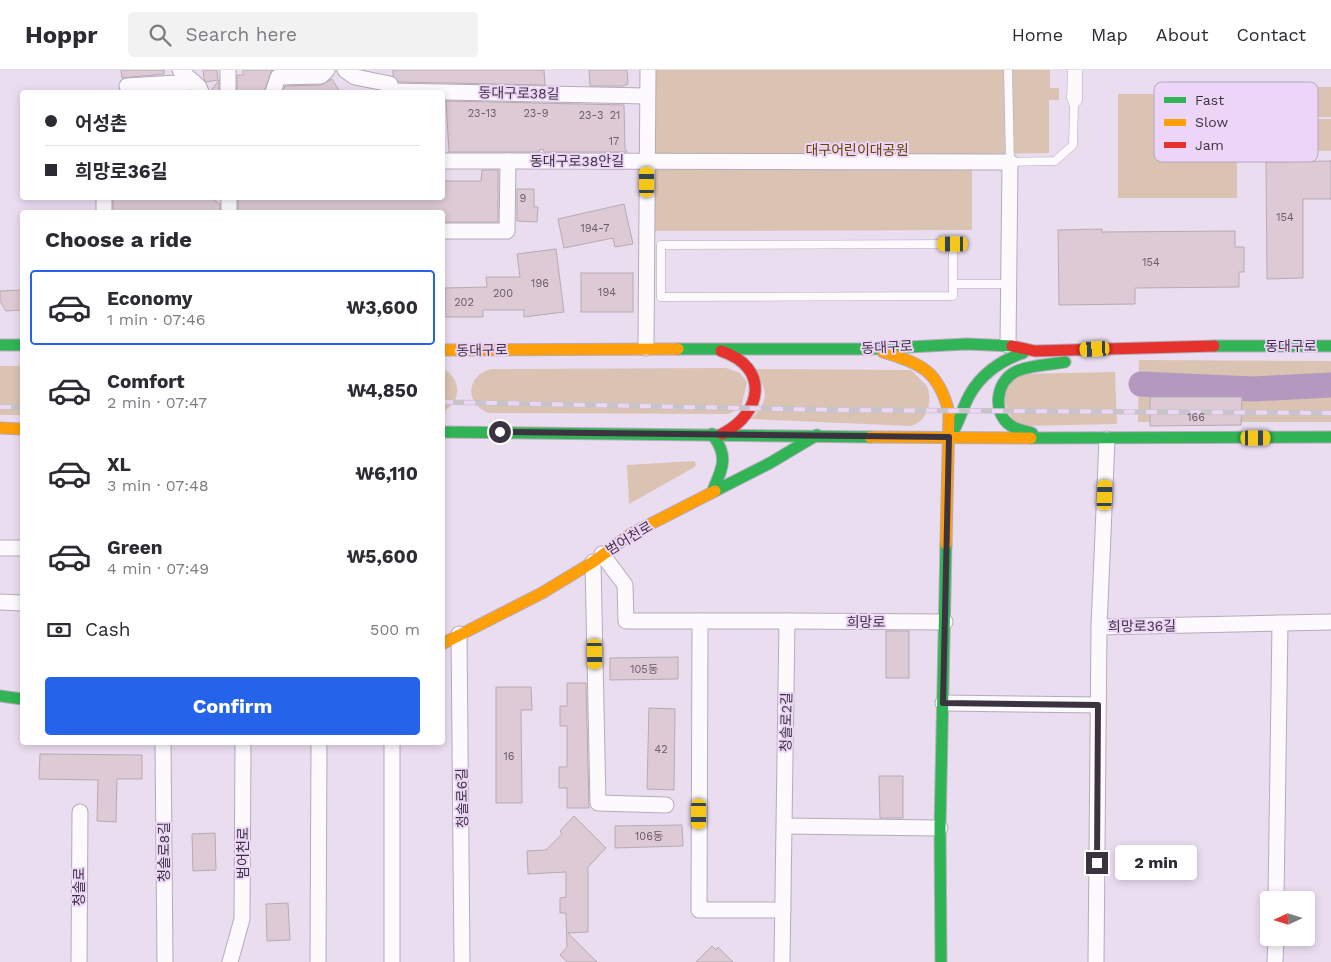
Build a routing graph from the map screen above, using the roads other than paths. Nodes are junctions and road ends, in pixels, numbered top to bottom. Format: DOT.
graph roads {
  1 [pos="180,70"];
  2 [pos="228,70"];
  3 [pos="327,70"];
  4 [pos="344,70"];
  5 [pos="648,70"];
  6 [pos="1008,70"];
  7 [pos="1072,70"];
  8 [pos="1078,70"];
  9 [pos="390,84"];
  10 [pos="126,86"];
  11 [pos="198,89"];
  12 [pos="228,90"];
  13 [pos="274,90"];
  14 [pos="647,96"];
  15 [pos="1074,106"];
  16 [pos="445,161"];
  17 [pos="508,161"];
  18 [pos="647,162"];
  19 [pos="1010,162"];
  20 [pos="445,231"];
  21 [pos="953,284"];
  22 [pos="1009,284"];
  23 [pos="0,345"];
  24 [pos="20,345"];
  25 [pos="1008,345"];
  26 [pos="1331,346"];
  27 [pos="646,348"];
  28 [pos="1113,348"];
  29 [pos="703,349"];
  30 [pos="870,349"];
  31 [pos="445,350"];
  32 [pos="1033,351"];
  33 [pos="0,428"];
  34 [pos="20,428"];
  35 [pos="445,432"];
  36 [pos="717,434"];
  37 [pos="817,435"];
  38 [pos="949,437"];
  39 [pos="1331,437"];
  40 [pos="1057,438"];
  41 [pos="1107,439"];
  42 [pos="713,490"];
  43 [pos="0,548"];
  44 [pos="20,548"];
  45 [pos="597,558"];
  46 [pos="0,602"];
  47 [pos="20,603"];
  48 [pos="700,621"];
  49 [pos="787,621"];
  50 [pos="945,622"];
  51 [pos="1331,622"];
  52 [pos="1280,623"];
  53 [pos="1099,627"];
  54 [pos="459,634"];
  55 [pos="445,642"];
  56 [pos="0,696"];
  57 [pos="20,698"];
  58 [pos="943,703"];
  59 [pos="1098,705"];
  60 [pos="163,745"];
  61 [pos="243,745"];
  62 [pos="319,745"];
  63 [pos="392,745"];
  64 [pos="666,805"];
  65 [pos="80,812"];
  66 [pos="784,826"];
  67 [pos="940,828"];
  68 [pos="1276,891"];
  69 [pos="783,910"];
  70 [pos="1276,946"];
  71 [pos="79,962"];
  72 [pos="165,962"];
  73 [pos="230,962"];
  74 [pos="318,962"];
  75 [pos="392,962"];
  76 [pos="462,962"];
  77 [pos="782,962"];
  78 [pos="941,962"];
  79 [pos="1096,962"];
  80 [pos="1275,962"];
  1 -- 11 [label="street"];
  2 -- 12 [label="street"];
  3 -- 13 [label="street"];
  4 -- 9 [label="street, 동대구로38길"];
  5 -- 14 [label="street"];
  6 -- 19 [label="lane"];
  7 -- 15 [label="lane"];
  8 -- 15 [label="lane"];
  9 -- 14 [label="street, 동대구로38길"];
  10 -- 11 [label="street"];
  14 -- 18 [label="street"];
  15 -- 19 [label="lane"];
  16 -- 17 [label="street, 동대구로38안길"];
  17 -- 18 [label="street, 동대구로38안길"];
  17 -- 20 [label="street"];
  18 -- 19 [label="street, 동대구로38안길"];
  18 -- 27 [label="street"];
  19 -- 22 [label="street"];
  21 -- 21 [label="lane"];
  21 -- 22 [label="lane"];
  22 -- 25 [label="street"];
  23 -- 24 [label="main road"];
  25 -- 30 [label="main road, 동대구로"];
  25 -- 32 [label="main road, 동대구로"];
  26 -- 28 [label="main road, 동대구로"];
  27 -- 29 [label="main road, 동대구로"];
  27 -- 31 [label="main road, 동대구로"];
  28 -- 32 [label="main road, 동대구로"];
  28 -- 40 [label="main road"];
  29 -- 30 [label="main road, 동대구로"];
  29 -- 36 [label="main road"];
  30 -- 38 [label="main road"];
  32 -- 38 [label="main road"];
  33 -- 34 [label="main road"];
  35 -- 36 [label="main road"];
  36 -- 37 [label="main road"];
  36 -- 42 [label="main road"];
  37 -- 38 [label="main road"];
  37 -- 42 [label="main road, 범어천로"];
  38 -- 40 [label="main road"];
  38 -- 50 [label="main road"];
  39 -- 41 [label="main road"];
  40 -- 41 [label="main road"];
  41 -- 53 [label="street"];
  42 -- 45 [label="main road, 범어천로"];
  43 -- 44 [label="street"];
  45 -- 48 [label="street"];
  45 -- 54 [label="main road, 범어천로"];
  45 -- 64 [label="street"];
  46 -- 47 [label="street"];
  48 -- 49 [label="street"];
  48 -- 69 [label="street"];
  49 -- 50 [label="street, 희망로"];
  49 -- 66 [label="street, 청솔로2길"];
  50 -- 58 [label="main road"];
  51 -- 52 [label="street, 희망로36길"];
  52 -- 53 [label="street, 희망로36길"];
  52 -- 68 [label="street"];
  53 -- 59 [label="street, 희망로36길"];
  54 -- 55 [label="main road, 범어천로"];
  54 -- 76 [label="street, 청솔로6길"];
  56 -- 57 [label="main road"];
  58 -- 59 [label="street"];
  58 -- 67 [label="main road"];
  59 -- 79 [label="street, 희망로36길"];
  60 -- 72 [label="street, 청솔로8길"];
  61 -- 73 [label="street, 범어천로"];
  62 -- 74 [label="street"];
  63 -- 75 [label="street"];
  65 -- 71 [label="street, 청솔로"];
  66 -- 67 [label="street"];
  66 -- 69 [label="street, 청솔로2길"];
  67 -- 78 [label="main road"];
  69 -- 77 [label="street, 청솔로2길"];
  70 -- 80 [label="street"];
}
